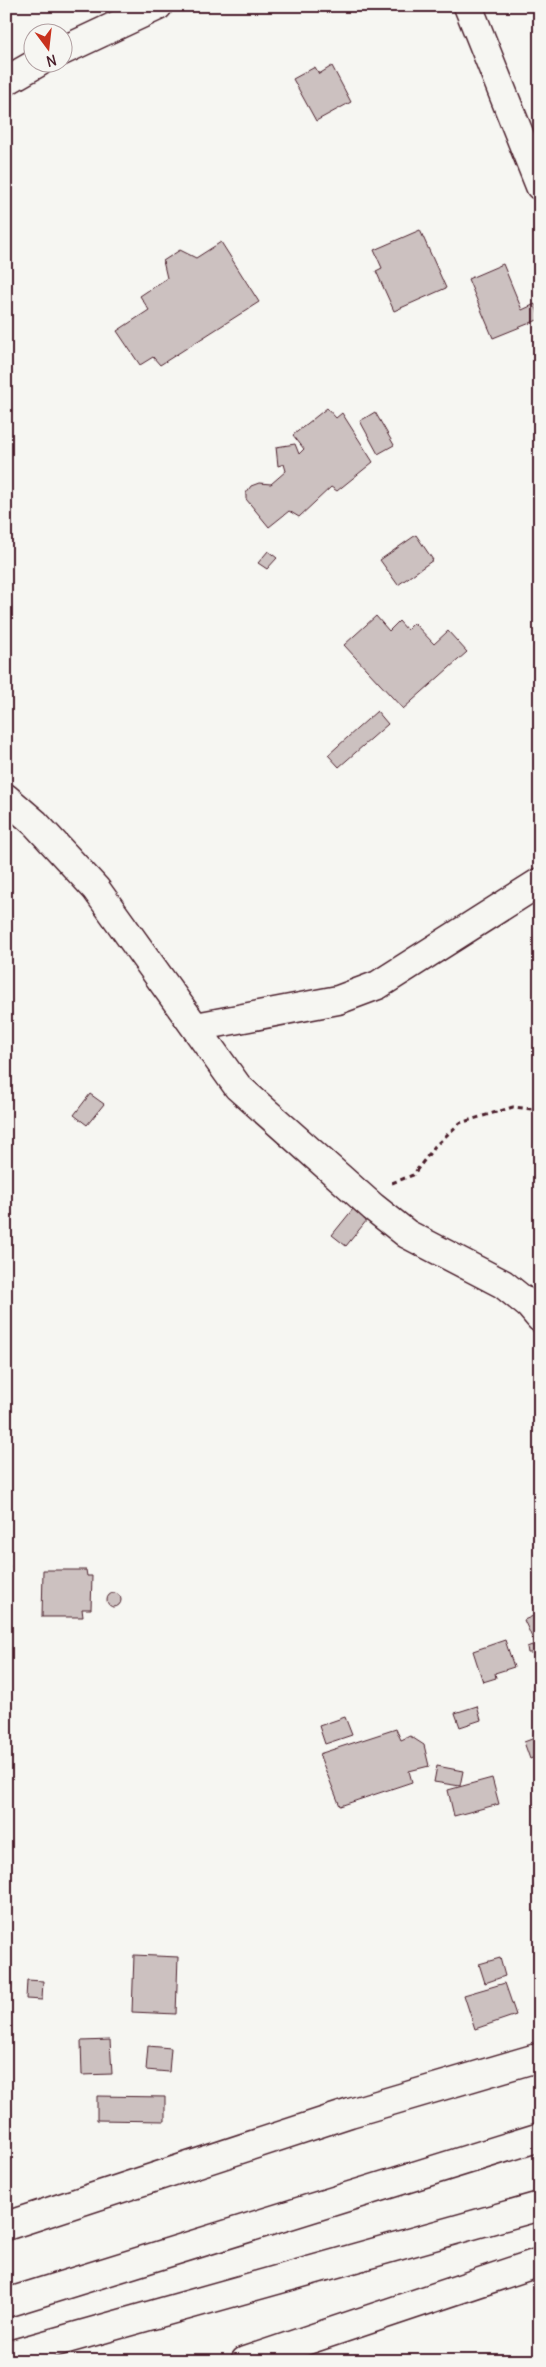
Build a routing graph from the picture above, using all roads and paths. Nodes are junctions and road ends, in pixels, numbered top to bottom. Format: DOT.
graph roads {
  1 [pos="158,6"];
  2 [pos="468,6"];
  3 [pos="72,46"];
  4 [pos="22,72"];
  5 [pos="6,81"];
  6 [pos="540,186"];
  7 [pos="6,798"];
  8 [pos="540,882"];
  9 [pos="196,1027"];
  10 [pos="540,1110"];
  11 [pos="345,1182"];
  12 [pos="540,1318"];
  13 [pos="540,2057"];
  14 [pos="540,2137"];
  15 [pos="540,2206"];
  16 [pos="6,2226"];
  17 [pos="540,2262"];
  18 [pos="6,2303"];
  19 [pos="54,2351"];
  20 [pos="6,2356"];
  21 [pos="245,2361"];
  1 -- 3 [label="main road"];
  2 -- 6 [label="main road"];
  4 -- 5 [label="main road"];
  7 -- 9 [label="main road"];
  8 -- 9 [label="main road"];
  9 -- 11 [label="main road"];
  10 -- 11 [label="path"];
  11 -- 12 [label="main road"];
  13 -- 16 [label="main road"];
  14 -- 18 [label="main road"];
  15 -- 19 [label="main road"];
  17 -- 21 [label="main road"];
  19 -- 20 [label="main road"];
}
